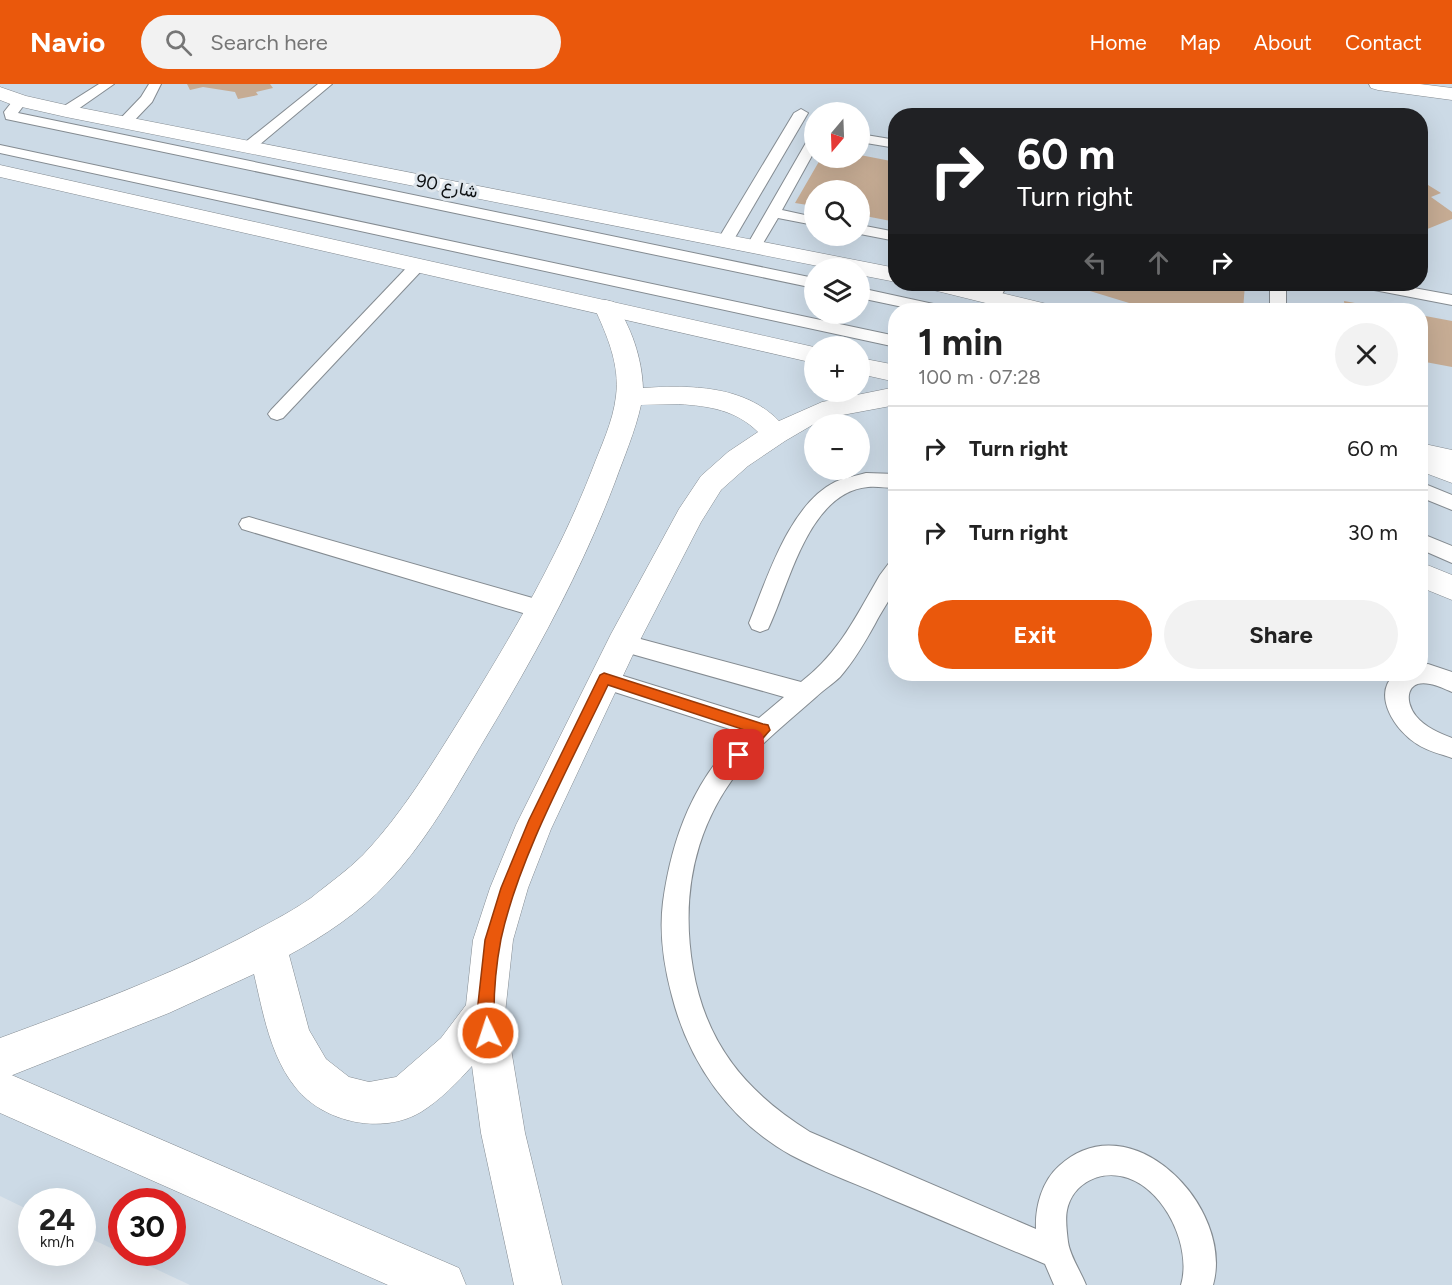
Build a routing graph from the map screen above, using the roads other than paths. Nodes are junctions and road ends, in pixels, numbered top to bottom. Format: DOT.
graph roads {
  1 [pos="108,84"];
  2 [pos="155,84"];
  3 [pos="326,84"];
  4 [pos="1380,84"];
  5 [pos="1445,90"];
  6 [pos="0,93"];
  7 [pos="10,101"];
  8 [pos="66,111"];
  9 [pos="801,113"];
  10 [pos="124,123"];
  11 [pos="870,140"];
  12 [pos="888,143"];
  13 [pos="248,147"];
  14 [pos="0,149"];
  15 [pos="804,158"];
  16 [pos="0,171"];
  17 [pos="772,213"];
  18 [pos="804,219"];
  19 [pos="870,232"];
  20 [pos="888,235"];
  21 [pos="725,241"];
  22 [pos="754,247"];
  23 [pos="418,265"];
  24 [pos="888,273"];
  25 [pos="804,281"];
  26 [pos="998,291"];
  27 [pos="1405,291"];
  28 [pos="870,295"];
  29 [pos="1452,300"];
  30 [pos="906,303"];
  31 [pos="1026,303"];
  32 [pos="606,307"];
  33 [pos="888,340"];
  34 [pos="804,353"];
  35 [pos="870,368"];
  36 [pos="888,372"];
  37 [pos="629,397"];
  38 [pos="888,397"];
  39 [pos="277,414"];
  40 [pos="775,434"];
  41 [pos="1428,455"];
  42 [pos="1452,460"];
  43 [pos="1428,463"];
  44 [pos="1452,473"];
  45 [pos="888,479"];
  46 [pos="1428,492"];
  47 [pos="1452,503"];
  48 [pos="249,524"];
  49 [pos="1428,544"];
  50 [pos="1452,555"];
  51 [pos="1428,578"];
  52 [pos="888,582"];
  53 [pos="1452,588"];
  54 [pos="543,610"];
  55 [pos="760,623"];
  56 [pos="622,643"];
  57 [pos="1428,675"];
  58 [pos="604,679"];
  59 [pos="1400,681"];
  60 [pos="1452,682"];
  61 [pos="805,693"];
  62 [pos="763,730"];
  63 [pos="1452,748"];
  64 [pos="267,946"];
  65 [pos="485,1013"];
  66 [pos="0,1059"];
  67 [pos="0,1091"];
  68 [pos="1056,1253"];
  69 [pos="442,1285"];
  70 [pos="538,1285"];
  71 [pos="1071,1285"];
  72 [pos="1197,1285"];
  1 -- 8 [label="lane"];
  2 -- 10 [label="lane"];
  3 -- 13 [label="lane"];
  4 -- 5 [label="street"];
  6 -- 7 [label="street, شارع 90"];
  7 -- 8 [label="street, شارع 90"];
  7 -- 25 [label="lane"];
  8 -- 10 [label="street, شارع 90"];
  9 -- 21 [label="lane"];
  10 -- 13 [label="street, شارع 90"];
  11 -- 12 [label="lane"];
  13 -- 21 [label="street, شارع 90"];
  14 -- 33 [label="lane"];
  15 -- 17 [label="lane"];
  16 -- 23 [label="street"];
  17 -- 18 [label="lane"];
  17 -- 22 [label="lane"];
  19 -- 20 [label="lane"];
  21 -- 22 [label="street, شارع 90"];
  22 -- 24 [label="street, شارع 90"];
  23 -- 32 [label="street"];
  23 -- 39 [label="lane"];
  26 -- 31 [label="street"];
  27 -- 29 [label="lane"];
  28 -- 30 [label="lane"];
  32 -- 34 [label="street"];
  32 -- 37 [label="street"];
  35 -- 36 [label="street"];
  37 -- 40 [label="street"];
  37 -- 54 [label="street"];
  38 -- 40 [label="street"];
  40 -- 56 [label="street"];
  41 -- 42 [label="street"];
  43 -- 44 [label="street"];
  45 -- 55 [label="lane"];
  46 -- 47 [label="lane"];
  48 -- 54 [label="lane"];
  49 -- 50 [label="lane"];
  51 -- 53 [label="street"];
  52 -- 61 [label="lane"];
  54 -- 64 [label="street"];
  56 -- 58 [label="street"];
  56 -- 61 [label="lane"];
  57 -- 60 [label="lane"];
  58 -- 62 [label="lane"];
  58 -- 65 [label="street"];
  59 -- 63 [label="lane"];
  61 -- 62 [label="lane"];
  62 -- 68 [label="lane"];
  64 -- 65 [label="street"];
  64 -- 66 [label="street"];
  65 -- 70 [label="street"];
  67 -- 69 [label="street"];
  68 -- 71 [label="lane"];
  68 -- 72 [label="lane"];
}
